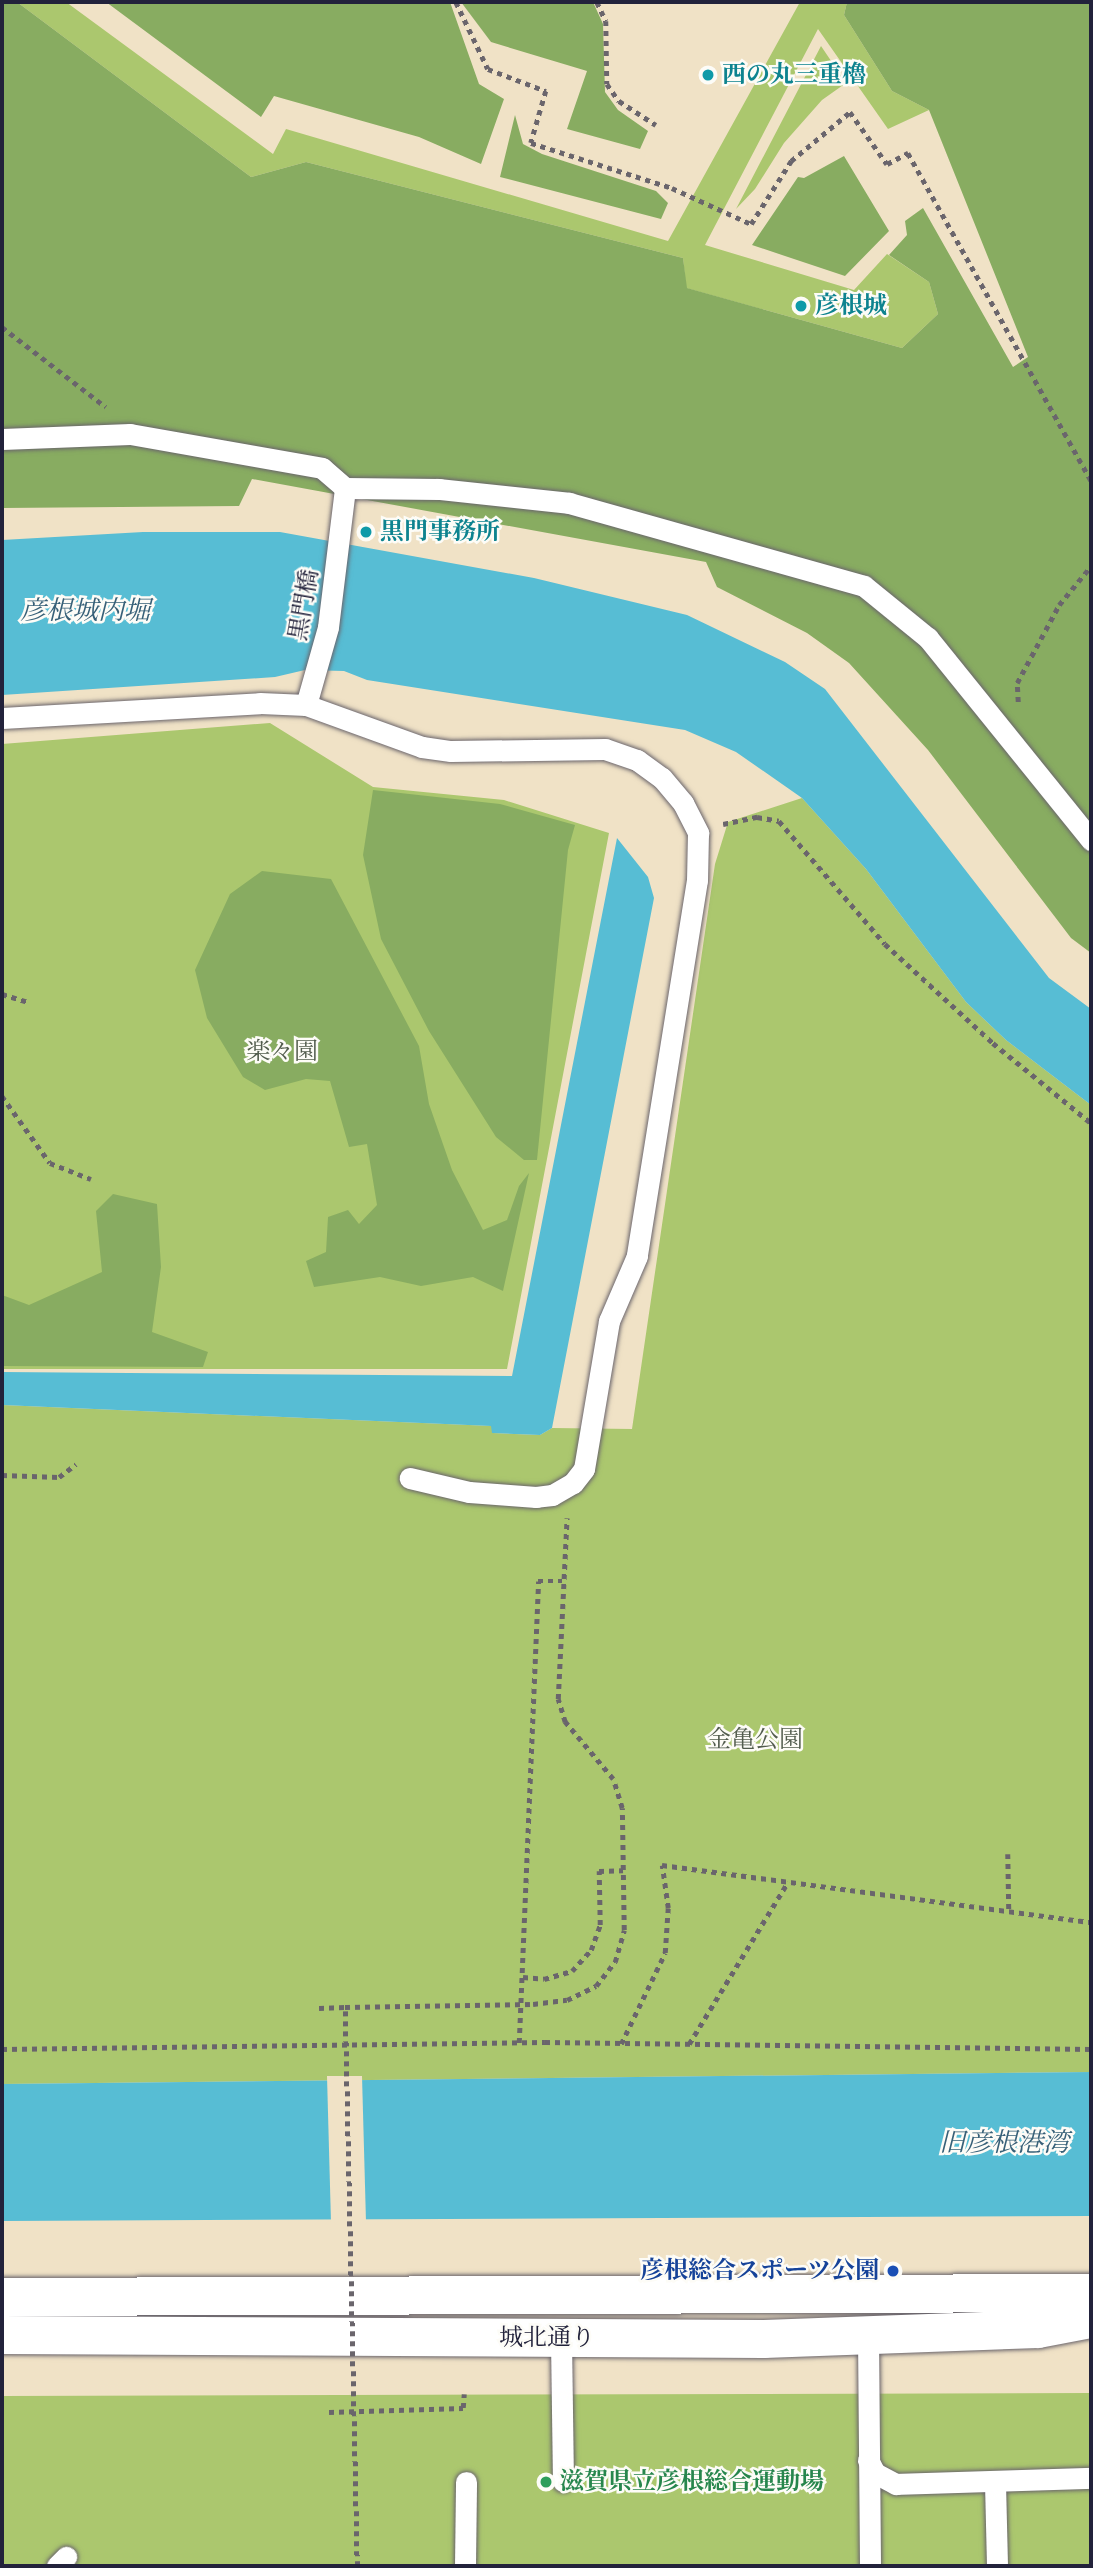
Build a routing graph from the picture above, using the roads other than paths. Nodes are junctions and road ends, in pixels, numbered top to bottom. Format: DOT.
graph roads {
  1 [pos="2,439"];
  2 [pos="345,488"];
  3 [pos="306,705"];
  4 [pos="2,719"];
  5 [pos="1091,840"];
  6 [pos="410,1478"];
  7 [pos="1091,2293"];
  8 [pos="2,2297"];
  9 [pos="1091,2319"];
  10 [pos="2,2335"];
  11 [pos="868,2336"];
  12 [pos="561,2339"];
  13 [pos="868,2460"];
  14 [pos="1091,2478"];
  15 [pos="563,2481"];
  16 [pos="466,2482"];
  17 [pos="995,2483"];
  18 [pos="465,2566"];
  19 [pos="870,2566"];
  20 [pos="997,2566"];
  1 -- 2 [label="lane"];
  2 -- 3 [label="lane, 黒門橋"];
  2 -- 5 [label="lane"];
  3 -- 4 [label="lane"];
  3 -- 6 [label="lane"];
  7 -- 8 [label="main road, 城北通り"];
  9 -- 11 [label="main road, 城北通り"];
  10 -- 12 [label="main road, 城北通り"];
  11 -- 12 [label="main road, 城北通り"];
  11 -- 13 [label="lane"];
  12 -- 15 [label="lane"];
  13 -- 17 [label="lane"];
  13 -- 19 [label="lane"];
  14 -- 17 [label="lane"];
  16 -- 18 [label="lane"];
  17 -- 20 [label="lane"];
}
